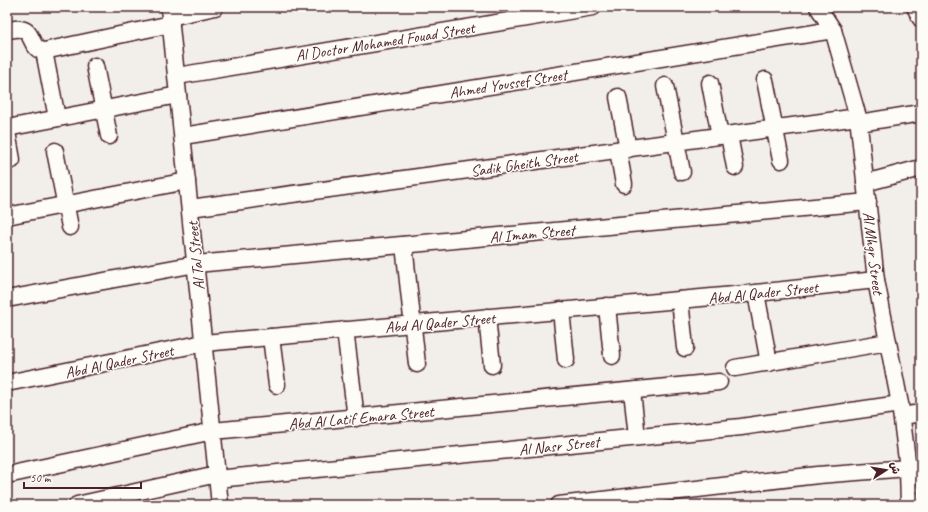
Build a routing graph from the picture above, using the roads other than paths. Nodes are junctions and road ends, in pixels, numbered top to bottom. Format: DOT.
graph roads {
  1 [pos="215,7"];
  2 [pos="593,7"];
  3 [pos="818,7"];
  4 [pos="915,7"];
  5 [pos="550,10"];
  6 [pos="170,16"];
  7 [pos="921,19"];
  8 [pos="7,30"];
  9 [pos="833,30"];
  10 [pos="44,52"];
  11 [pos="95,66"];
  12 [pos="176,76"];
  13 [pos="766,80"];
  14 [pos="710,83"];
  15 [pos="665,86"];
  16 [pos="178,95"];
  17 [pos="618,97"];
  18 [pos="103,109"];
  19 [pos="921,113"];
  20 [pos="57,118"];
  21 [pos="858,120"];
  22 [pos="7,128"];
  23 [pos="775,129"];
  24 [pos="7,132"];
  25 [pos="725,135"];
  26 [pos="108,136"];
  27 [pos="183,136"];
  28 [pos="676,142"];
  29 [pos="623,149"];
  30 [pos="55,151"];
  31 [pos="12,160"];
  32 [pos="781,160"];
  33 [pos="735,167"];
  34 [pos="921,168"];
  35 [pos="682,172"];
  36 [pos="187,181"];
  37 [pos="865,183"];
  38 [pos="624,184"];
  39 [pos="868,202"];
  40 [pos="66,205"];
  41 [pos="190,208"];
  42 [pos="7,216"];
  43 [pos="70,227"];
  44 [pos="404,245"];
  45 [pos="196,264"];
  46 [pos="876,280"];
  47 [pos="756,293"];
  48 [pos="7,299"];
  49 [pos="680,300"];
  50 [pos="607,306"];
  51 [pos="561,310"];
  52 [pos="487,317"];
  53 [pos="412,324"];
  54 [pos="345,330"];
  55 [pos="271,337"];
  56 [pos="888,342"];
  57 [pos="204,343"];
  58 [pos="685,348"];
  59 [pos="612,356"];
  60 [pos="566,360"];
  61 [pos="769,363"];
  62 [pos="416,364"];
  63 [pos="492,366"];
  64 [pos="735,368"];
  65 [pos="719,382"];
  66 [pos="7,384"];
  67 [pos="277,385"];
  68 [pos="632,391"];
  69 [pos="901,410"];
  70 [pos="921,413"];
  71 [pos="356,418"];
  72 [pos="213,431"];
  73 [pos="637,437"];
  74 [pos="908,468"];
  75 [pos="7,476"];
  76 [pos="217,476"];
  77 [pos="77,505"];
  78 [pos="220,505"];
  79 [pos="559,505"];
  80 [pos="908,505"];
  1 -- 6 [label="street"];
  2 -- 5 [label="street, Al Doctor Mohamed Fouad Street"];
  3 -- 9 [label="street, Al Mhgr Street"];
  4 -- 7 [label="street"];
  5 -- 12 [label="street, Al Doctor Mohamed Fouad Street"];
  6 -- 10 [label="street"];
  6 -- 12 [label="street, Al Tal Street"];
  8 -- 10 [label="street"];
  9 -- 21 [label="street, Al Mhgr Street"];
  9 -- 27 [label="street, Ahmed Youssef Street"];
  10 -- 20 [label="street"];
  11 -- 18 [label="street"];
  12 -- 16 [label="street, Al Tal Street"];
  13 -- 23 [label="street"];
  14 -- 25 [label="street"];
  15 -- 28 [label="street"];
  16 -- 18 [label="street"];
  16 -- 27 [label="street, Al Tal Street"];
  17 -- 29 [label="street"];
  18 -- 20 [label="street"];
  18 -- 26 [label="street"];
  19 -- 21 [label="street, Sadik Gheith Street"];
  20 -- 22 [label="street"];
  21 -- 23 [label="street, Sadik Gheith Street"];
  21 -- 37 [label="street, Al Mhgr Street"];
  23 -- 25 [label="street, Sadik Gheith Street"];
  23 -- 32 [label="street"];
  24 -- 31 [label="street"];
  25 -- 28 [label="street, Sadik Gheith Street"];
  25 -- 33 [label="street"];
  27 -- 36 [label="street, Al Tal Street"];
  28 -- 29 [label="street, Sadik Gheith Street"];
  28 -- 35 [label="street"];
  29 -- 38 [label="street"];
  29 -- 41 [label="street, Sadik Gheith Street"];
  30 -- 40 [label="street"];
  34 -- 37 [label="street"];
  36 -- 40 [label="street"];
  36 -- 41 [label="street, Al Tal Street"];
  37 -- 39 [label="street, Al Mhgr Street"];
  39 -- 44 [label="street, Al Imam Street"];
  39 -- 46 [label="street, Al Mhgr Street"];
  40 -- 42 [label="street"];
  40 -- 43 [label="street"];
  41 -- 45 [label="street, Al Tal Street"];
  44 -- 45 [label="street, Al Imam Street"];
  44 -- 53 [label="street"];
  45 -- 48 [label="street, Al Imam Street"];
  45 -- 57 [label="street, Al Tal Street"];
  46 -- 47 [label="street, Abd Al Qader Street"];
  46 -- 56 [label="street, Al Mhgr Street"];
  47 -- 49 [label="street, Abd Al Qader Street"];
  47 -- 61 [label="street"];
  49 -- 50 [label="street, Abd Al Qader Street"];
  49 -- 58 [label="street"];
  50 -- 51 [label="street, Abd Al Qader Street"];
  50 -- 59 [label="street"];
  51 -- 52 [label="street, Abd Al Qader Street"];
  51 -- 60 [label="street"];
  52 -- 53 [label="street, Abd Al Qader Street"];
  52 -- 63 [label="street"];
  53 -- 54 [label="street, Abd Al Qader Street"];
  53 -- 62 [label="street"];
  54 -- 55 [label="street, Abd Al Qader Street"];
  54 -- 71 [label="street"];
  55 -- 57 [label="street, Abd Al Qader Street"];
  55 -- 67 [label="street"];
  56 -- 61 [label="street"];
  56 -- 69 [label="street, Al Mhgr Street"];
  57 -- 66 [label="street, Abd Al Qader Street"];
  57 -- 72 [label="street, Al Tal Street"];
  61 -- 64 [label="street"];
  65 -- 68 [label="street, Abd Al Latif Emara Street"];
  68 -- 71 [label="street, Abd Al Latif Emara Street"];
  68 -- 73 [label="street"];
  69 -- 70 [label="street, Al Nasr Street"];
  69 -- 73 [label="street, Al Nasr Street"];
  69 -- 74 [label="street, Al Mhgr Street"];
  71 -- 72 [label="street, Abd Al Latif Emara Street"];
  72 -- 75 [label="street, Abd Al Latif Emara Street"];
  72 -- 76 [label="street, Al Tal Street"];
  73 -- 76 [label="street, Al Nasr Street"];
  74 -- 79 [label="street"];
  74 -- 80 [label="street, Al Mhgr Street"];
  76 -- 77 [label="street, Al Nasr Street"];
  76 -- 78 [label="street, Al Tal Street"];
}
